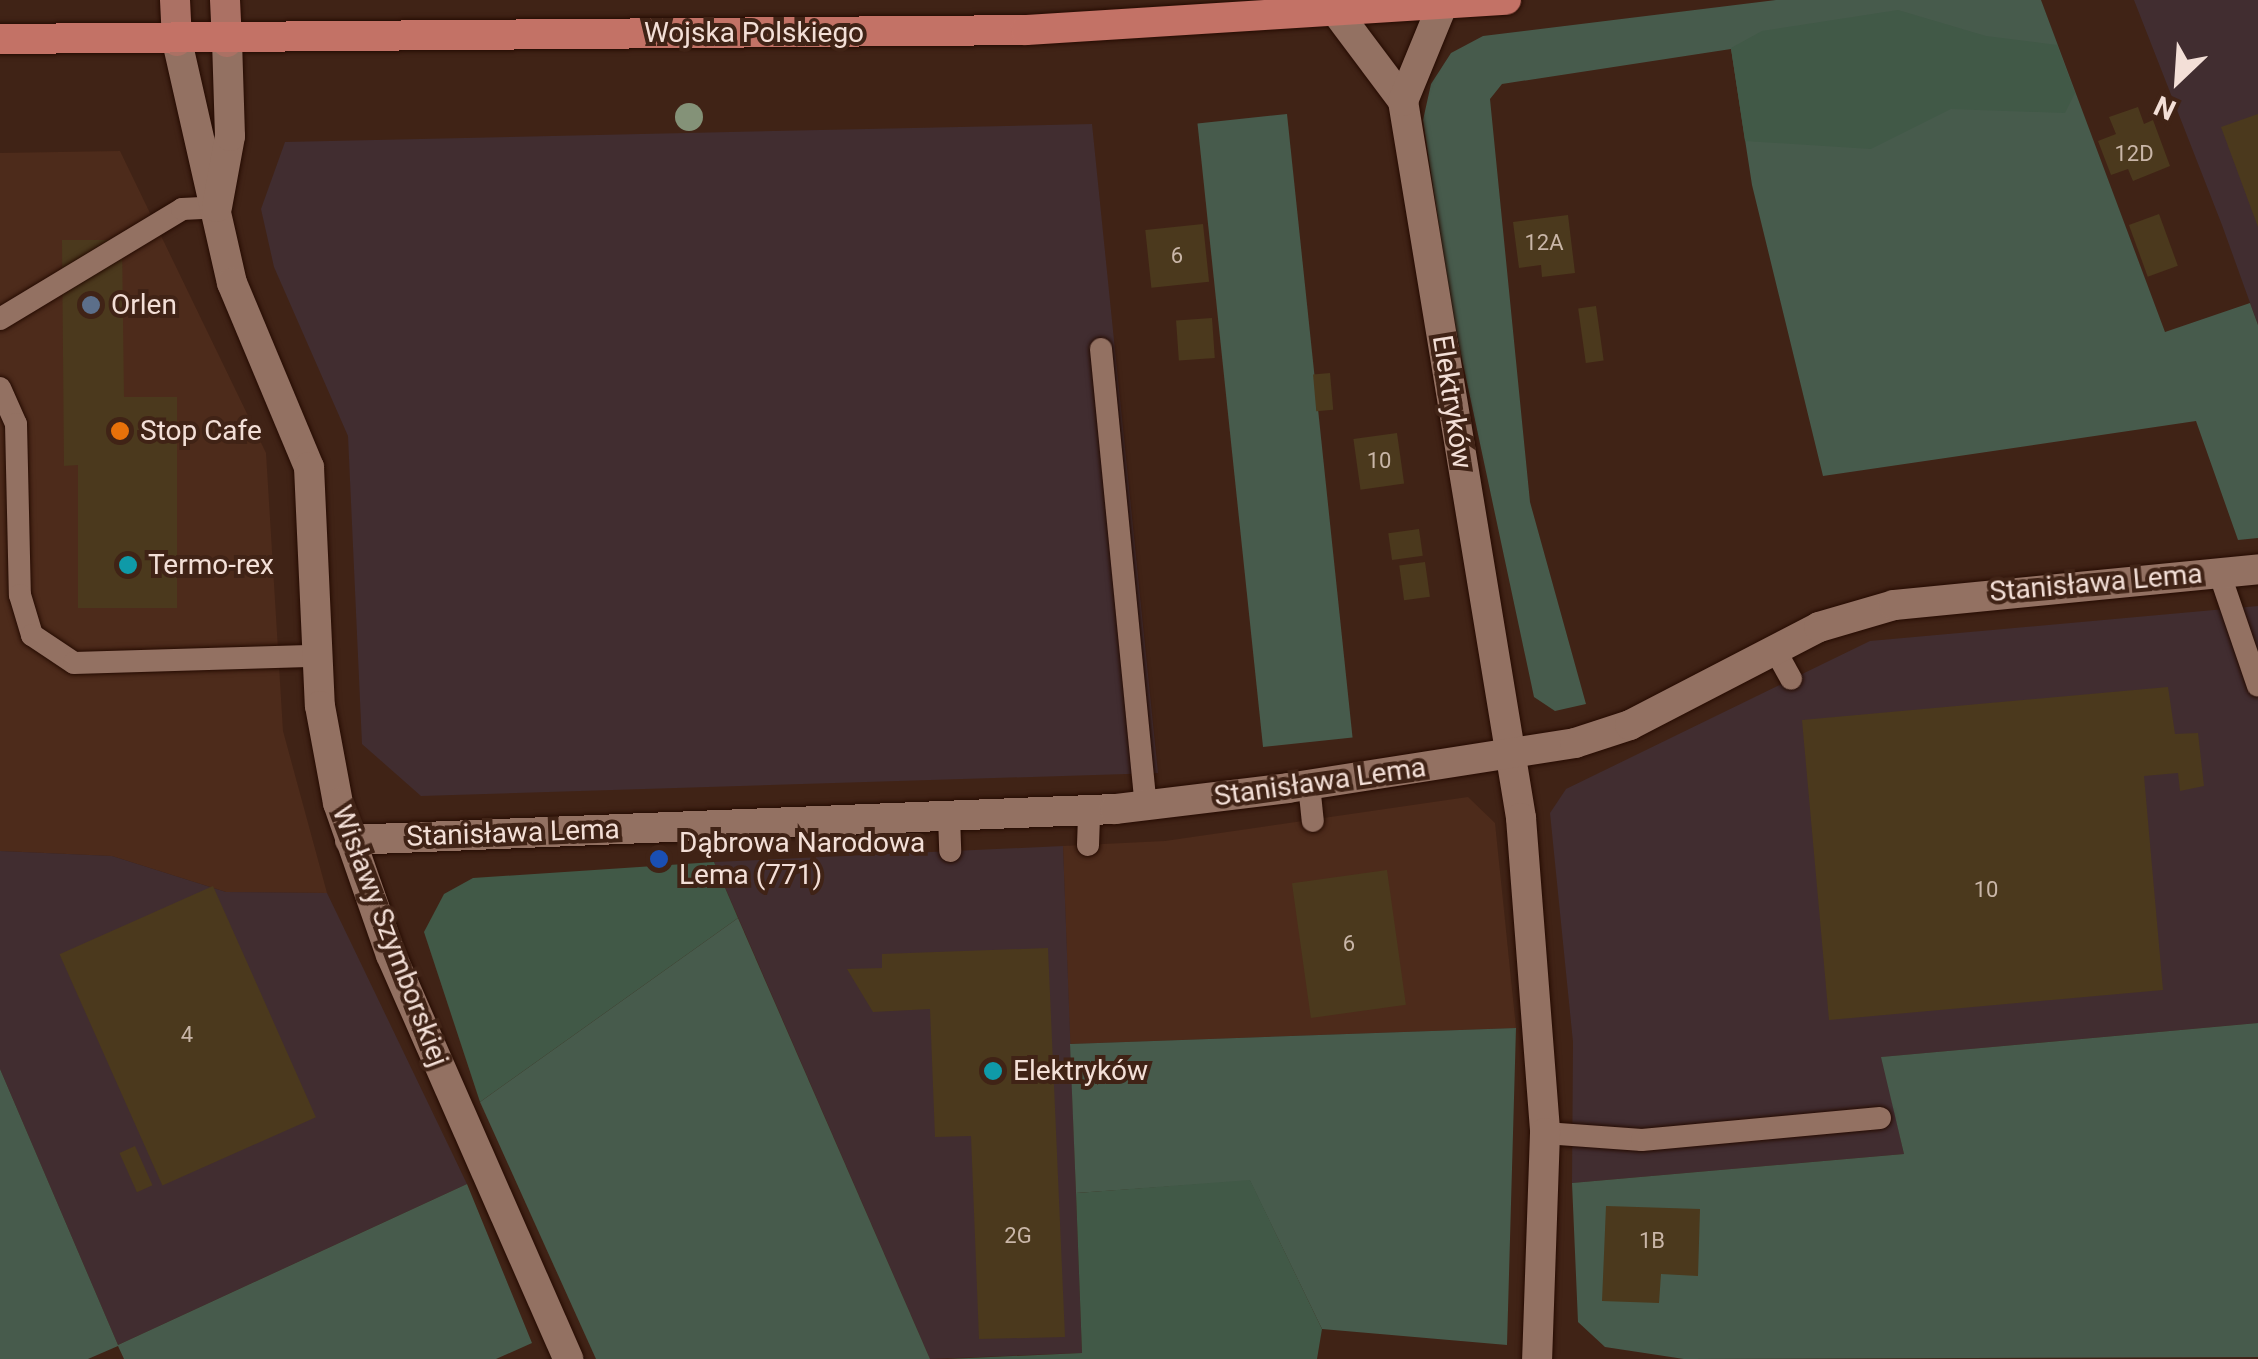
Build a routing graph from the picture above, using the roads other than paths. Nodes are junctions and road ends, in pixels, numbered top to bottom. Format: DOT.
graph roads {
  1 [pos="175,0"];
  2 [pos="225,0"];
  3 [pos="1506,0"];
  4 [pos="1442,6"];
  5 [pos="1338,14"];
  6 [pos="0,39"];
  7 [pos="178,42"];
  8 [pos="227,42"];
  9 [pos="1403,101"];
  10 [pos="217,207"];
  11 [pos="0,319"];
  12 [pos="1101,349"];
  13 [pos="0,388"];
  14 [pos="2258,569"];
  15 [pos="2219,572"];
  16 [pos="1774,648"];
  17 [pos="317,656"];
  18 [pos="1790,679"];
  19 [pos="2258,686"];
  20 [pos="1512,754"];
  21 [pos="1309,784"];
  22 [pos="1146,806"];
  23 [pos="1088,810"];
  24 [pos="949,816"];
  25 [pos="1313,821"];
  26 [pos="350,840"];
  27 [pos="1088,845"];
  28 [pos="950,852"];
  29 [pos="1880,1118"];
  30 [pos="1546,1134"];
  31 [pos="568,1359"];
  32 [pos="1537,1359"];
  1 -- 7 [label="main road"];
  2 -- 8 [label="main road"];
  3 -- 4 [label="main road, Wojska Polskiego"];
  4 -- 5 [label="main road, Wojska Polskiego"];
  4 -- 9 [label="street"];
  5 -- 8 [label="main road, Wojska Polskiego"];
  5 -- 9 [label="street, Elektryków"];
  6 -- 7 [label="main road, Wojska Polskiego"];
  7 -- 8 [label="main road, Wojska Polskiego"];
  7 -- 10 [label="street, Wisławy Szymborskiej"];
  8 -- 10 [label="street, Wisławy Szymborskiej"];
  9 -- 20 [label="street, Elektryków"];
  10 -- 11 [label="lane"];
  10 -- 17 [label="street, Wisławy Szymborskiej"];
  12 -- 22 [label="lane"];
  13 -- 17 [label="lane"];
  14 -- 15 [label="street, Stanisława Lema"];
  15 -- 16 [label="street, Stanisława Lema"];
  15 -- 19 [label="lane"];
  16 -- 18 [label="lane"];
  16 -- 20 [label="street, Stanisława Lema"];
  17 -- 26 [label="street, Wisławy Szymborskiej"];
  20 -- 21 [label="street, Stanisława Lema"];
  20 -- 30 [label="street, Elektryków"];
  21 -- 22 [label="street, Stanisława Lema"];
  21 -- 25 [label="lane"];
  22 -- 23 [label="street, Stanisława Lema"];
  23 -- 24 [label="street, Stanisława Lema"];
  23 -- 27 [label="lane"];
  24 -- 26 [label="street, Stanisława Lema"];
  24 -- 28 [label="lane"];
  26 -- 31 [label="street, Wisławy Szymborskiej"];
  29 -- 30 [label="lane"];
  30 -- 32 [label="street, Elektryków"];
}
